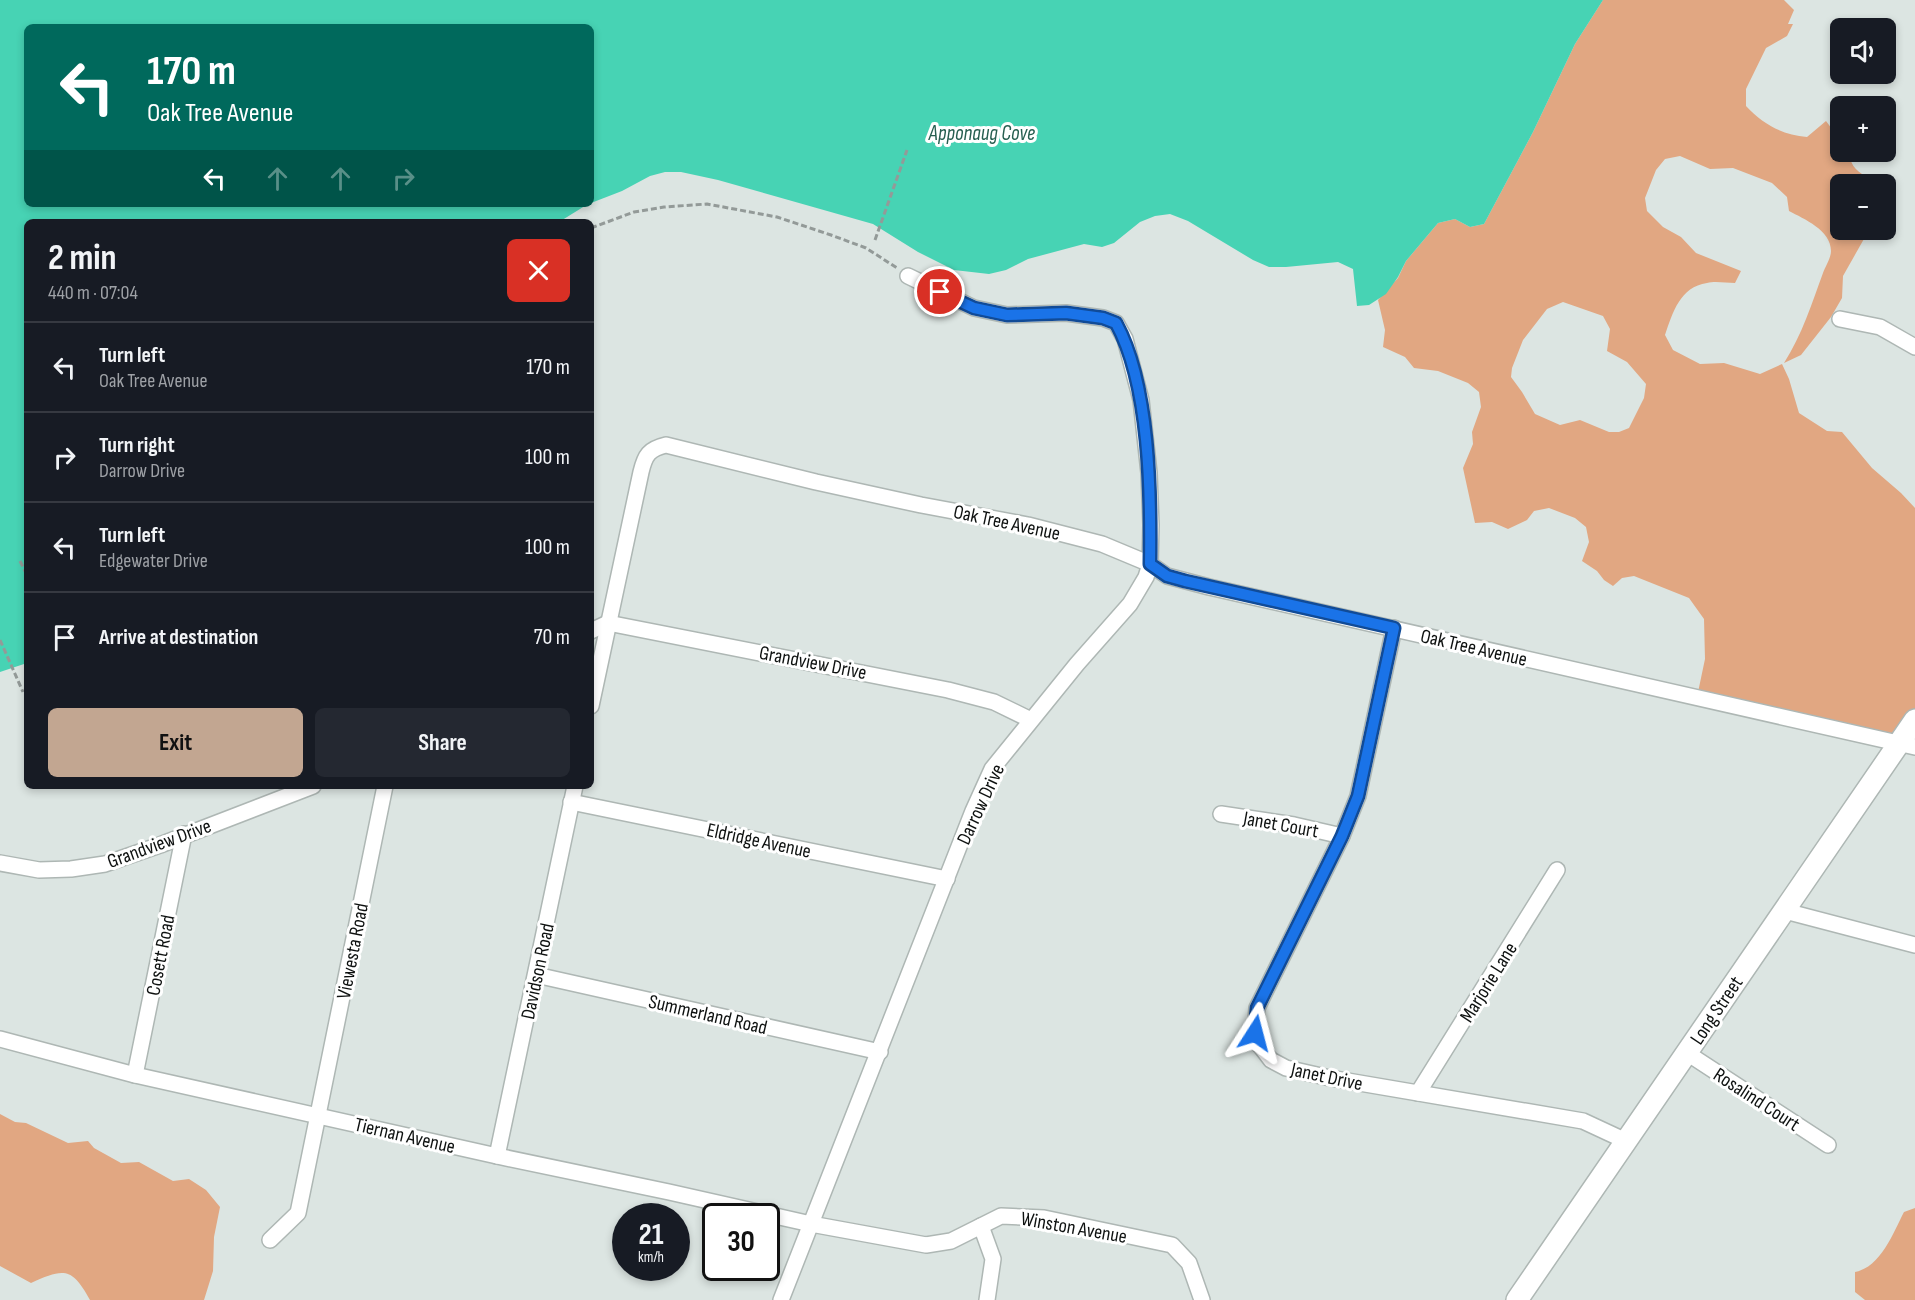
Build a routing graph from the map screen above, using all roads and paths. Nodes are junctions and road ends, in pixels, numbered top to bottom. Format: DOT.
graph roads {
  1 [pos="907,150"];
  2 [pos="594,227"];
  3 [pos="875,240"];
  4 [pos="908,276"];
  5 [pos="1840,320"];
  6 [pos="1915,347"];
  7 [pos="20,561"];
  8 [pos="1150,564"];
  9 [pos="24,569"];
  10 [pos="608,623"];
  11 [pos="1394,628"];
  12 [pos="594,630"];
  13 [pos="0,640"];
  14 [pos="594,691"];
  15 [pos="23,692"];
  16 [pos="1031,720"];
  17 [pos="1915,720"];
  18 [pos="1907,745"];
  19 [pos="305,789"];
  20 [pos="384,789"];
  21 [pos="574,789"];
  22 [pos="571,802"];
  23 [pos="1221,814"];
  24 [pos="184,834"];
  25 [pos="1342,836"];
  26 [pos="0,863"];
  27 [pos="1557,870"];
  28 [pos="947,879"];
  29 [pos="1785,911"];
  30 [pos="1915,945"];
  31 [pos="536,975"];
  32 [pos="0,1039"];
  33 [pos="880,1052"];
  34 [pos="1687,1053"];
  35 [pos="135,1075"];
  36 [pos="1418,1093"];
  37 [pos="319,1116"];
  38 [pos="1626,1141"];
  39 [pos="1828,1145"];
  40 [pos="497,1156"];
  41 [pos="811,1224"];
  42 [pos="981,1226"];
  43 [pos="270,1240"];
  44 [pos="782,1300"];
  45 [pos="987,1300"];
  46 [pos="1202,1300"];
  47 [pos="1517,1300"];
  1 -- 3 [label="path"];
  2 -- 4 [label="path"];
  4 -- 8 [label="street, Darrow Drive"];
  5 -- 6 [label="street"];
  7 -- 9 [label="path"];
  8 -- 10 [label="street, Oak Tree Avenue"];
  8 -- 11 [label="street, Oak Tree Avenue"];
  8 -- 16 [label="street, Darrow Drive"];
  10 -- 12 [label="street"];
  10 -- 14 [label="street"];
  10 -- 16 [label="street, Grandview Drive"];
  11 -- 18 [label="street, Oak Tree Avenue"];
  11 -- 25 [label="street, Janet Drive"];
  13 -- 15 [label="path"];
  16 -- 28 [label="street, Darrow Drive"];
  17 -- 18 [label="street, Long Street"];
  18 -- 29 [label="street, Long Street"];
  19 -- 24 [label="street, Grandview Drive"];
  20 -- 37 [label="street, Viewesta Road"];
  21 -- 22 [label="street, Davidson Road"];
  22 -- 28 [label="street, Eldridge Avenue"];
  22 -- 31 [label="street, Davidson Road"];
  23 -- 25 [label="street, Janet Court"];
  24 -- 26 [label="street, Grandview Drive"];
  24 -- 35 [label="street, Cosett Road"];
  25 -- 36 [label="street, Janet Drive"];
  27 -- 36 [label="street, Marjorie Lane"];
  28 -- 33 [label="street, Darrow Drive"];
  29 -- 30 [label="street"];
  29 -- 34 [label="street, Long Street"];
  31 -- 33 [label="street, Summerland Road"];
  31 -- 40 [label="street, Davidson Road"];
  32 -- 35 [label="street, Tiernan Avenue"];
  33 -- 41 [label="street, Darrow Drive"];
  34 -- 38 [label="street, Long Street"];
  34 -- 39 [label="street, Rosalind Court"];
  35 -- 37 [label="street, Tiernan Avenue"];
  36 -- 38 [label="street, Janet Drive"];
  37 -- 40 [label="street, Tiernan Avenue"];
  37 -- 43 [label="street, Viewesta Road"];
  38 -- 47 [label="street, Long Street"];
  40 -- 41 [label="street, Tiernan Avenue"];
  41 -- 42 [label="street, Winston Avenue"];
  41 -- 44 [label="street, Darrow Drive"];
  42 -- 45 [label="street"];
  42 -- 46 [label="street, Winston Avenue"];
}
